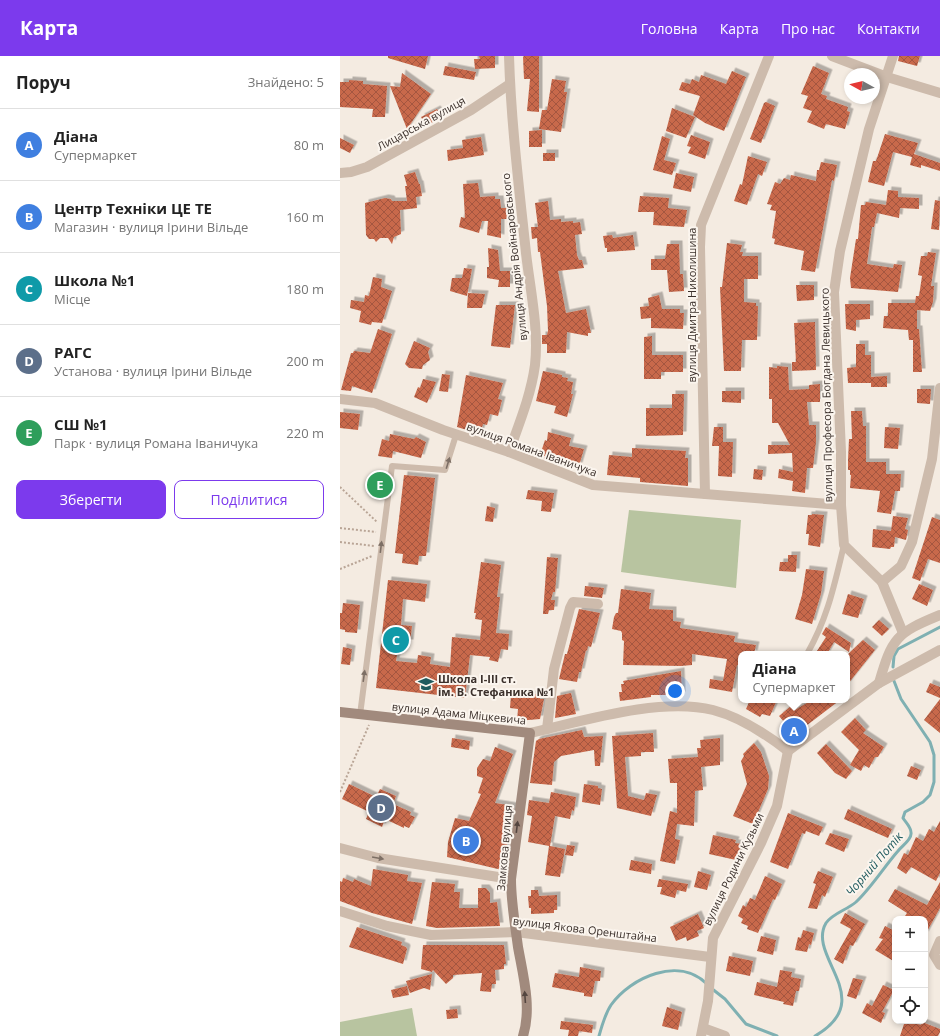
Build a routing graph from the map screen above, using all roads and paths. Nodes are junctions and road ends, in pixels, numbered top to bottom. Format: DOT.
graph roads {
  1 [pos="509,56"];
  2 [pos="769,56"];
  3 [pos="832,56"];
  4 [pos="893,56"];
  5 [pos="887,77"];
  6 [pos="510,84"];
  7 [pos="940,92"];
  8 [pos="340,173"];
  9 [pos="940,388"];
  10 [pos="340,398"];
  11 [pos="456,435"];
  12 [pos="509,452"];
  13 [pos="340,488"];
  14 [pos="705,494"];
  15 [pos="841,505"];
  16 [pos="340,528"];
  17 [pos="384,531"];
  18 [pos="340,542"];
  19 [pos="844,545"];
  20 [pos="381,550"];
  21 [pos="340,569"];
  22 [pos="882,582"];
  23 [pos="598,604"];
  24 [pos="940,615"];
  25 [pos="903,633"];
  26 [pos="940,650"];
  27 [pos="808,651"];
  28 [pos="878,683"];
  29 [pos="340,712"];
  30 [pos="360,715"];
  31 [pos="372,716"];
  32 [pos="547,729"];
  33 [pos="530,733"];
  34 [pos="788,750"];
  35 [pos="340,792"];
  36 [pos="340,848"];
  37 [pos="511,879"];
  38 [pos="340,911"];
  39 [pos="516,932"];
  40 [pos="940,941"];
  41 [pos="710,957"];
  42 [pos="940,965"];
  43 [pos="702,1032"];
  44 [pos="523,1036"];
  45 [pos="726,1036"];
  1 -- 6 [label="street, вулиця Андрія Войнаровського"];
  2 -- 14 [label="street, вулиця Дмитра Николишина"];
  3 -- 5 [label="street"];
  4 -- 5 [label="street, вулиця Професора Богдана Левицького"];
  5 -- 7 [label="street"];
  5 -- 15 [label="street, вулиця Професора Богдана Левицького"];
  6 -- 8 [label="street, Лицарська вулиця"];
  6 -- 12 [label="street, вулиця Андрія Войнаровського"];
  9 -- 22 [label="street"];
  10 -- 11 [label="street, вулиця Романа Іваничука"];
  11 -- 12 [label="street, вулиця Романа Іваничука"];
  17 -- 11 [label="lane, one-way"];
  12 -- 14 [label="street, вулиця Романа Іваничука"];
  13 -- 17 [label="path"];
  14 -- 15 [label="street, вулиця Романа Іваничука"];
  15 -- 19 [label="street, вулиця Професора Богдана Левицького"];
  16 -- 17 [label="path"];
  20 -- 17 [label="lane, one-way"];
  18 -- 20 [label="path"];
  19 -- 22 [label="street"];
  19 -- 27 [label="lane"];
  20 -- 21 [label="path"];
  30 -- 20 [label="lane, one-way"];
  22 -- 25 [label="street"];
  23 -- 32 [label="street"];
  24 -- 25 [label="street"];
  25 -- 28 [label="street"];
  26 -- 28 [label="street"];
  28 -- 34 [label="street"];
  29 -- 30 [label="main road, вулиця Адама Міцкевича"];
  30 -- 31 [label="main road, вулиця Адама Міцкевича"];
  31 -- 33 [label="main road, вулиця Адама Міцкевича"];
  31 -- 35 [label="path"];
  32 -- 33 [label="street, вулиця Адама Міцкевича"];
  32 -- 34 [label="street, вулиця Адама Міцкевича"];
  37 -- 33 [label="main road, Замкова вулиця, one-way"];
  34 -- 41 [label="street, вулиця Родини Кузьми"];
  36 -- 37 [label="street, one-way"];
  37 -- 39 [label="main road, Замкова вулиця"];
  38 -- 39 [label="street, вулиця Якова Оренштайна"];
  39 -- 41 [label="street, вулиця Якова Оренштайна"];
  44 -- 39 [label="main road, Замкова вулиця, one-way"];
  40 -- 42 [label="street"];
  41 -- 43 [label="street, вулиця Родини Кузьми"];
  43 -- 45 [label="street"];
}
